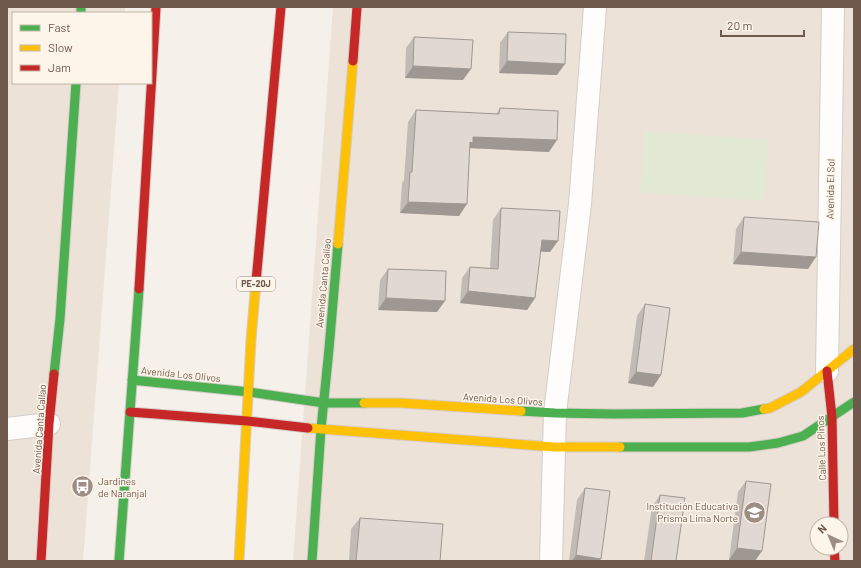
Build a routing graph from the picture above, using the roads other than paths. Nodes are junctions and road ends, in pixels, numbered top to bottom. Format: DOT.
graph roads {
  1 [pos="156,7"];
  2 [pos="281,7"];
  3 [pos="357,7"];
  4 [pos="594,7"];
  5 [pos="833,7"];
  6 [pos="152,74"];
  7 [pos="76,84"];
  8 [pos="151,84"];
  9 [pos="854,349"];
  10 [pos="827,371"];
  11 [pos="132,380"];
  12 [pos="249,392"];
  13 [pos="854,402"];
  14 [pos="324,403"];
  15 [pos="130,412"];
  16 [pos="555,413"];
  17 [pos="832,417"];
  18 [pos="247,421"];
  19 [pos="49,424"];
  20 [pos="7,429"];
  21 [pos="321,429"];
  22 [pos="554,448"];
  23 [pos="834,516"];
  24 [pos="40,561"];
  25 [pos="119,561"];
  26 [pos="239,561"];
  27 [pos="312,561"];
  28 [pos="551,561"];
  1 -- 6 [label="main road"];
  2 -- 12 [label="main road, PE-20J"];
  3 -- 14 [label="main road, Avenida Canta Callao"];
  4 -- 16 [label="street"];
  5 -- 10 [label="street, Avenida El Sol"];
  7 -- 19 [label="main road, Avenida Canta Callao"];
  8 -- 11 [label="main road"];
  9 -- 10 [label="main road, Avenida Los Olivos"];
  10 -- 16 [label="main road, Avenida Los Olivos"];
  10 -- 17 [label="main road, Calle Los Pinos"];
  11 -- 12 [label="main road, Avenida Los Olivos"];
  11 -- 15 [label="main road"];
  12 -- 14 [label="main road, Avenida Los Olivos"];
  12 -- 18 [label="main road, PE-20J"];
  13 -- 17 [label="main road"];
  14 -- 16 [label="main road, Avenida Los Olivos"];
  14 -- 21 [label="main road, Avenida Canta Callao"];
  15 -- 18 [label="main road"];
  15 -- 25 [label="main road"];
  16 -- 22 [label="street"];
  17 -- 22 [label="main road"];
  17 -- 23 [label="main road, Calle Los Pinos"];
  18 -- 21 [label="main road"];
  18 -- 26 [label="main road, PE-20J"];
  19 -- 20 [label="street"];
  19 -- 24 [label="main road, Avenida Canta Callao"];
  21 -- 22 [label="main road"];
  21 -- 27 [label="main road, Avenida Canta Callao"];
  22 -- 28 [label="street"];
}
